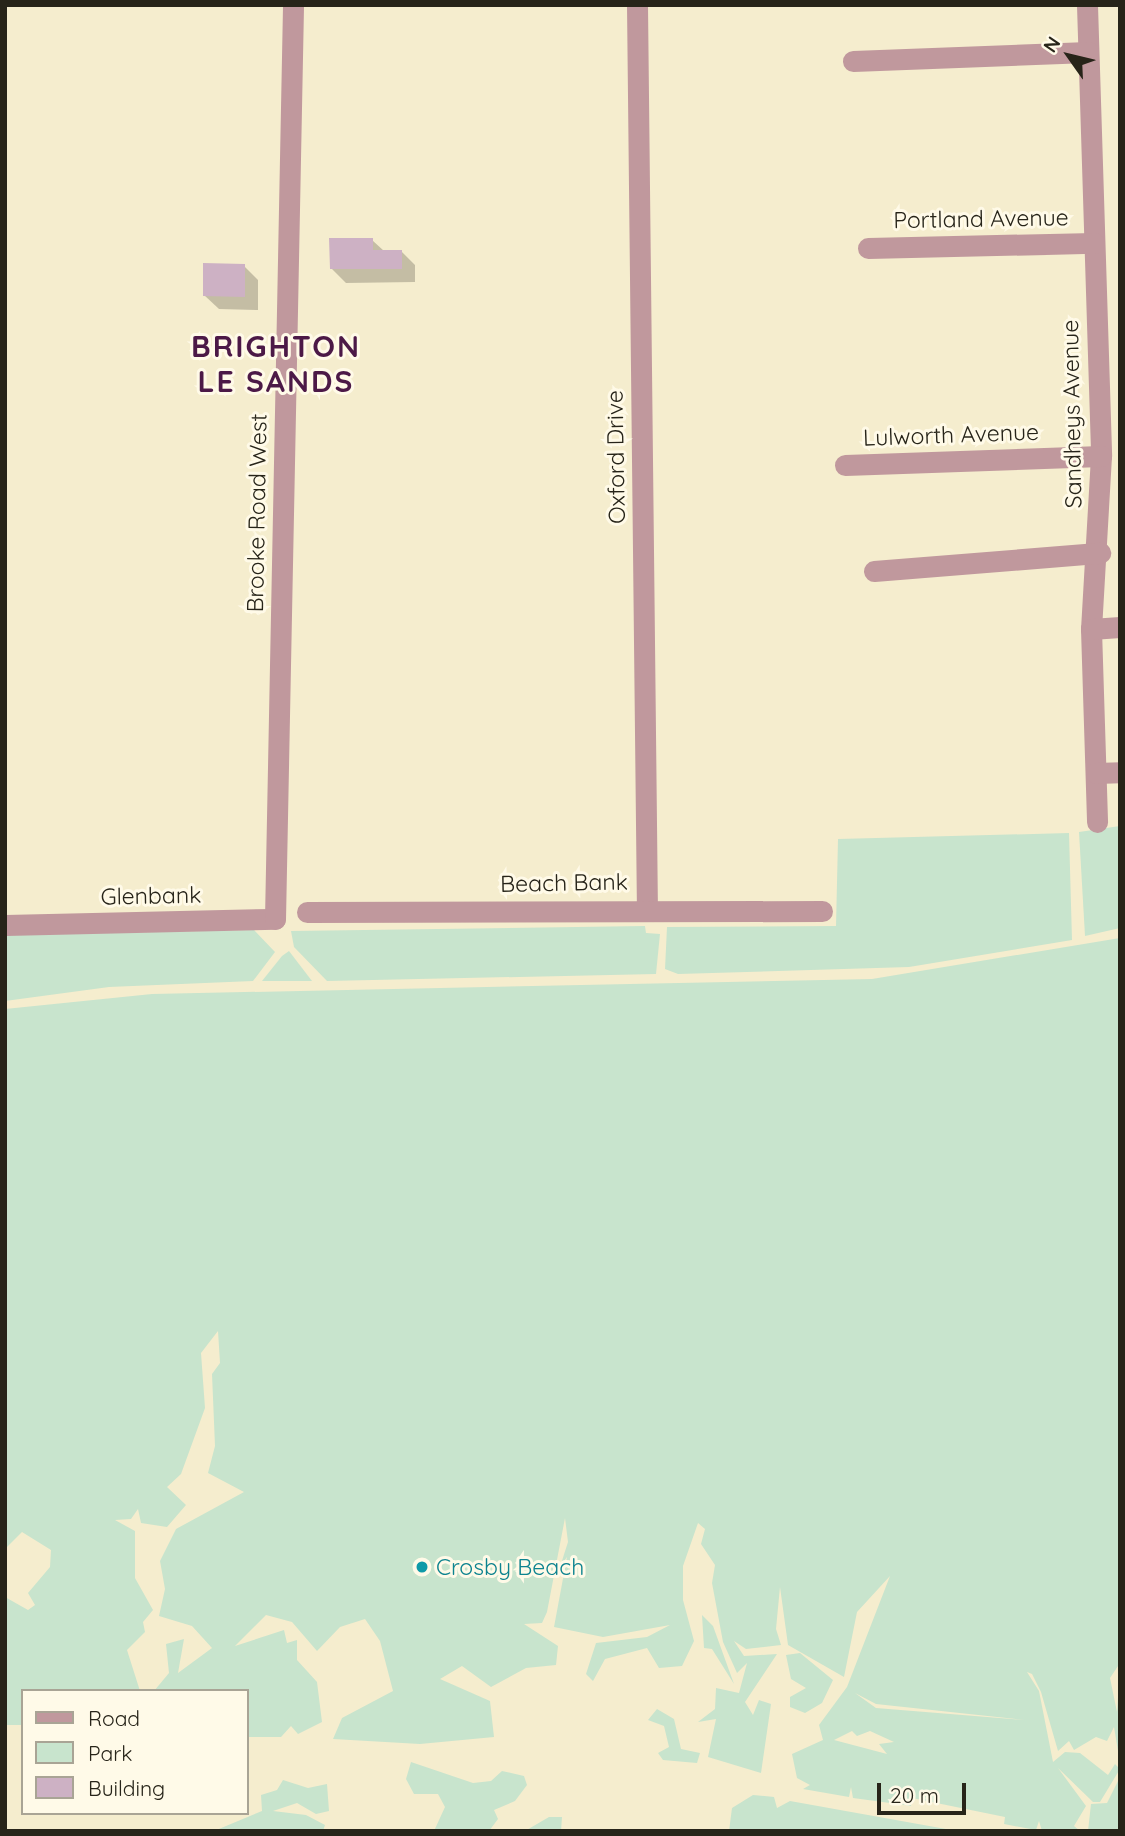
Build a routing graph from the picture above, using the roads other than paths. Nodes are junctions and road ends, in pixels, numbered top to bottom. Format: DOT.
graph roads {
  1 [pos="293,5"];
  2 [pos="637,5"];
  3 [pos="1087,5"];
  4 [pos="1088,52"];
  5 [pos="853,61"];
  6 [pos="1094,243"];
  7 [pos="868,248"];
  8 [pos="1101,456"];
  9 [pos="845,465"];
  10 [pos="1100,552"];
  11 [pos="874,571"];
  12 [pos="1120,627"];
  13 [pos="1090,629"];
  14 [pos="1120,772"];
  15 [pos="1096,774"];
  16 [pos="1097,822"];
  17 [pos="275,896"];
  18 [pos="647,908"];
  19 [pos="822,911"];
  20 [pos="307,912"];
  21 [pos="5,925"];
  1 -- 17 [label="street, Brooke Road West"];
  2 -- 18 [label="street, Oxford Drive"];
  3 -- 4 [label="street, Sandheys Avenue"];
  4 -- 5 [label="street"];
  4 -- 6 [label="street, Sandheys Avenue"];
  6 -- 7 [label="street, Portland Avenue"];
  6 -- 8 [label="street, Sandheys Avenue"];
  8 -- 9 [label="street, Lulworth Avenue"];
  8 -- 10 [label="street, Sandheys Avenue"];
  10 -- 11 [label="street"];
  10 -- 13 [label="street, Sandheys Avenue"];
  12 -- 13 [label="street"];
  13 -- 15 [label="street, Sandheys Avenue"];
  14 -- 15 [label="street"];
  15 -- 16 [label="street, Sandheys Avenue"];
  17 -- 21 [label="street, Glenbank"];
  18 -- 19 [label="street, Beach Bank"];
  18 -- 20 [label="street, Beach Bank"];
}
